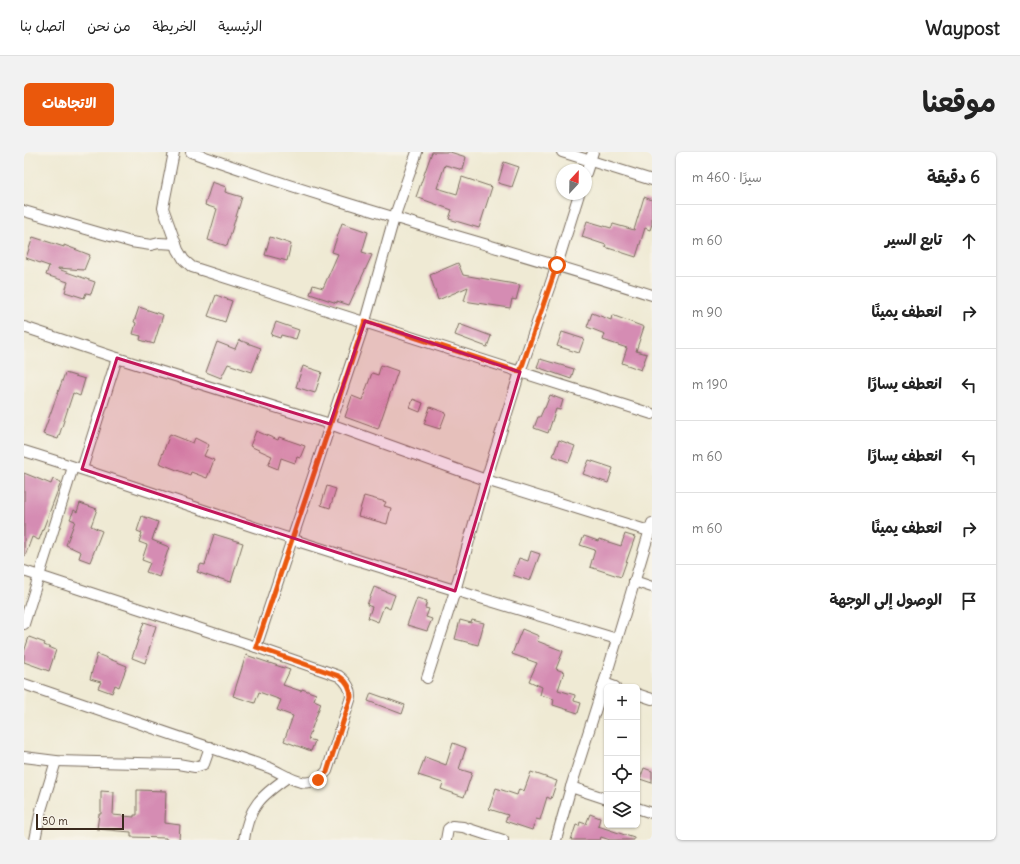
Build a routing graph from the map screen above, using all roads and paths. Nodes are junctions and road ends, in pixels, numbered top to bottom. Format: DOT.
graph roads {
  1 [pos="174,152"];
  2 [pos="191,152"];
  3 [pos="417,152"];
  4 [pos="562,152"];
  5 [pos="592,156"];
  6 [pos="652,180"];
  7 [pos="577,200"];
  8 [pos="24,211"];
  9 [pos="394,218"];
  10 [pos="176,244"];
  11 [pos="557,265"];
  12 [pos="652,295"];
  13 [pos="365,321"];
  14 [pos="24,327"];
  15 [pos="117,358"];
  16 [pos="520,372"];
  17 [pos="652,414"];
  18 [pos="330,424"];
  19 [pos="24,451"];
  20 [pos="78,468"];
  21 [pos="486,480"];
  22 [pos="650,527"];
  23 [pos="292,539"];
  24 [pos="24,571"];
  25 [pos="39,575"];
  26 [pos="634,581"];
  27 [pos="652,586"];
  28 [pos="455,591"];
  29 [pos="24,624"];
  30 [pos="617,639"];
  31 [pos="256,647"];
  32 [pos="427,678"];
  33 [pos="24,684"];
  34 [pos="604,684"];
  35 [pos="640,695"];
  36 [pos="652,699"];
  37 [pos="210,747"];
  38 [pos="24,757"];
  39 [pos="56,761"];
  40 [pos="288,777"];
  41 [pos="571,787"];
  42 [pos="604,797"];
  43 [pos="640,809"];
  44 [pos="652,813"];
  45 [pos="35,840"];
  46 [pos="244,840"];
  47 [pos="446,840"];
  48 [pos="503,840"];
  49 [pos="556,840"];
  1 -- 10 [label="street"];
  2 -- 9 [label="street"];
  3 -- 9 [label="street"];
  4 -- 5 [label="street"];
  5 -- 6 [label="street"];
  7 -- 11 [label="street"];
  8 -- 10 [label="street"];
  9 -- 11 [label="street"];
  9 -- 13 [label="street"];
  10 -- 13 [label="street"];
  11 -- 12 [label="street"];
  11 -- 16 [label="street"];
  13 -- 16 [label="street"];
  13 -- 18 [label="street"];
  14 -- 15 [label="street"];
  15 -- 18 [label="street"];
  15 -- 20 [label="street"];
  16 -- 17 [label="street"];
  16 -- 21 [label="street"];
  18 -- 21 [label="street"];
  18 -- 23 [label="street"];
  19 -- 20 [label="street"];
  20 -- 23 [label="street"];
  20 -- 25 [label="street"];
  21 -- 22 [label="street"];
  21 -- 28 [label="street"];
  22 -- 26 [label="street"];
  23 -- 28 [label="street"];
  23 -- 31 [label="street"];
  24 -- 25 [label="street"];
  25 -- 29 [label="street"];
  25 -- 31 [label="street"];
  26 -- 27 [label="street"];
  26 -- 30 [label="street"];
  28 -- 30 [label="street"];
  28 -- 32 [label="street"];
  30 -- 34 [label="street"];
  31 -- 40 [label="street"];
  33 -- 37 [label="street"];
  34 -- 41 [label="street"];
  35 -- 36 [label="street"];
  37 -- 39 [label="street"];
  37 -- 40 [label="street"];
  38 -- 39 [label="street"];
  39 -- 45 [label="street"];
  40 -- 46 [label="street"];
  41 -- 42 [label="street"];
  41 -- 49 [label="street"];
  43 -- 44 [label="street"];
  47 -- 48 [label="street"];
}
